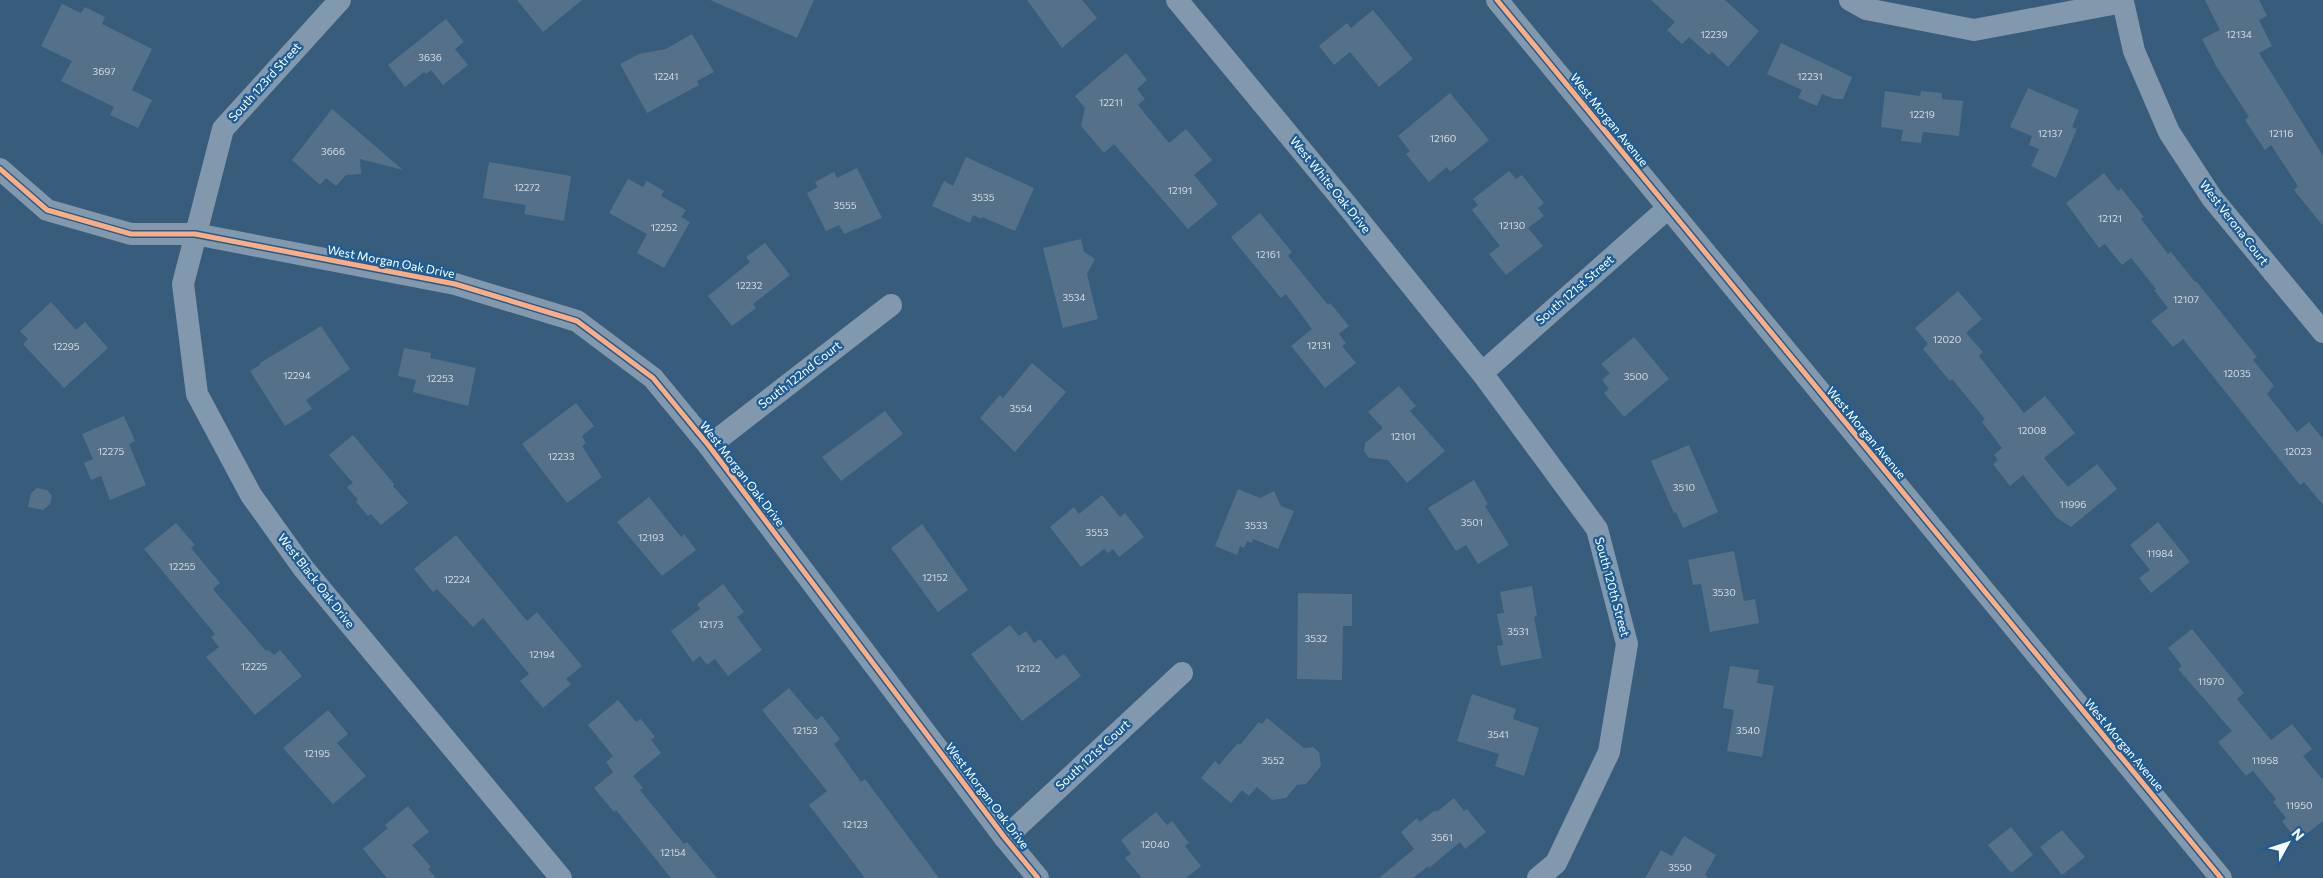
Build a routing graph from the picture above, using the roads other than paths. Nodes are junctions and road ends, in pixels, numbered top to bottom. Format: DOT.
graph roads {
  1 [pos="340,0"];
  2 [pos="1177,0"];
  3 [pos="1497,0"];
  4 [pos="1850,0"];
  5 [pos="2123,1"];
  6 [pos="0,170"];
  7 [pos="1668,208"];
  8 [pos="195,234"];
  9 [pos="892,305"];
  10 [pos="2323,332"];
  11 [pos="1482,373"];
  12 [pos="709,446"];
  13 [pos="1182,673"];
  14 [pos="1005,838"];
  15 [pos="561,878"];
  16 [pos="1038,878"];
  17 [pos="1538,878"];
  18 [pos="2220,878"];
  1 -- 8 [label="street, South 123rd Street"];
  2 -- 11 [label="street, West White Oak Drive"];
  3 -- 7 [label="street, West Morgan Avenue"];
  4 -- 5 [label="street, West Verona Court"];
  5 -- 10 [label="street, West Verona Court"];
  6 -- 8 [label="street, West Morgan Oak Drive"];
  7 -- 11 [label="street, South 121st Street"];
  7 -- 18 [label="street, West Morgan Avenue"];
  8 -- 12 [label="street, West Morgan Oak Drive"];
  8 -- 15 [label="street, West Black Oak Drive"];
  9 -- 12 [label="street, South 122nd Court"];
  11 -- 17 [label="street, South 120th Street"];
  12 -- 14 [label="street, West Morgan Oak Drive"];
  13 -- 14 [label="street, South 121st Court"];
  14 -- 16 [label="street, West Morgan Oak Drive"];
}
